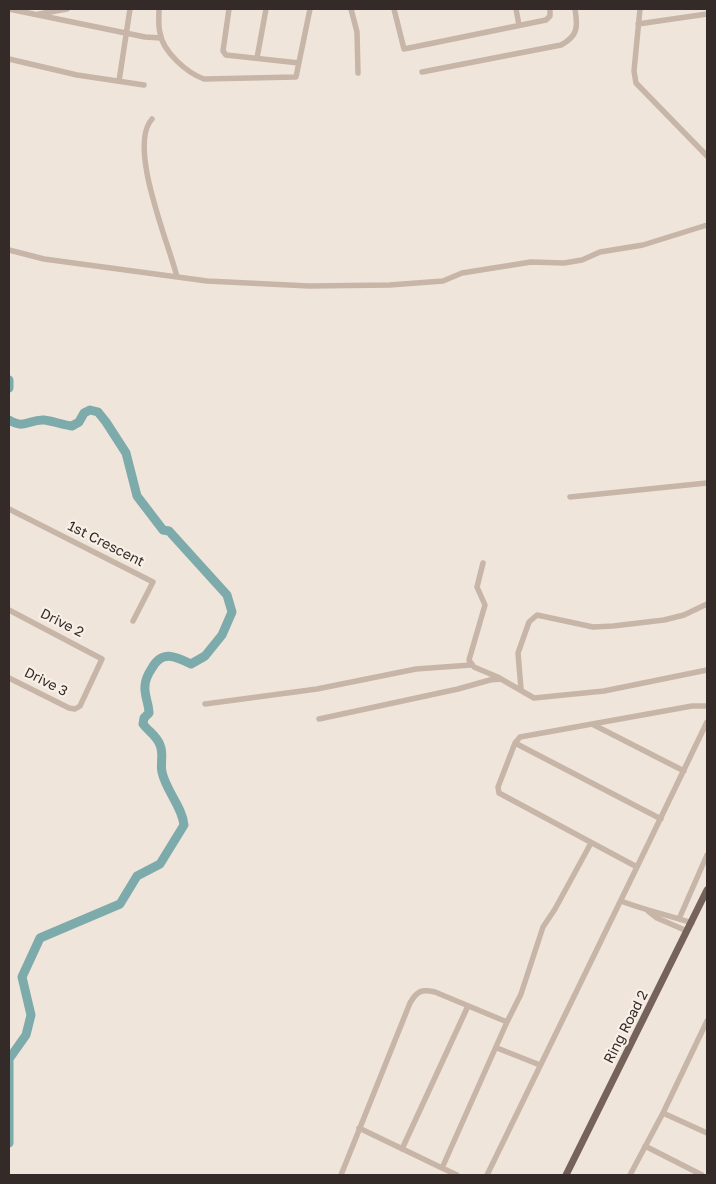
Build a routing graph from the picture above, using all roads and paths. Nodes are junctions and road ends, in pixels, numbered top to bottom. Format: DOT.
graph roads {
  1 [pos="9,9"];
  2 [pos="67,9"];
  3 [pos="130,9"];
  4 [pos="160,9"];
  5 [pos="229,9"];
  6 [pos="266,9"];
  7 [pos="310,9"];
  8 [pos="351,9"];
  9 [pos="394,9"];
  10 [pos="516,9"];
  11 [pos="550,9"];
  12 [pos="575,9"];
  13 [pos="640,9"];
  14 [pos="36,14"];
  15 [pos="707,14"];
  16 [pos="638,24"];
  17 [pos="519,25"];
  18 [pos="128,33"];
  19 [pos="161,38"];
  20 [pos="9,58"];
  21 [pos="257,58"];
  22 [pos="299,63"];
  23 [pos="422,72"];
  24 [pos="358,73"];
  25 [pos="119,81"];
  26 [pos="144,86"];
  27 [pos="152,119"];
  28 [pos="707,156"];
  29 [pos="707,225"];
  30 [pos="9,250"];
  31 [pos="177,277"];
  32 [pos="707,483"];
  33 [pos="570,497"];
  34 [pos="9,509"];
  35 [pos="483,563"];
  36 [pos="707,604"];
  37 [pos="9,610"];
  38 [pos="133,621"];
  39 [pos="102,659"];
  40 [pos="470,665"];
  41 [pos="707,670"];
  42 [pos="9,678"];
  43 [pos="502,679"];
  44 [pos="521,689"];
  45 [pos="205,704"];
  46 [pos="707,706"];
  47 [pos="319,719"];
  48 [pos="707,722"];
  49 [pos="592,724"];
  50 [pos="515,743"];
  51 [pos="684,771"];
  52 [pos="661,819"];
  53 [pos="591,843"];
  54 [pos="707,855"];
  55 [pos="636,867"];
  56 [pos="707,890"];
  57 [pos="621,901"];
  58 [pos="648,911"];
  59 [pos="679,918"];
  60 [pos="692,923"];
  61 [pos="687,931"];
  62 [pos="468,1006"];
  63 [pos="707,1021"];
  64 [pos="507,1022"];
  65 [pos="497,1048"];
  66 [pos="540,1065"];
  67 [pos="664,1113"];
  68 [pos="359,1128"];
  69 [pos="707,1132"];
  70 [pos="645,1146"];
  71 [pos="402,1148"];
  72 [pos="442,1168"];
  73 [pos="341,1175"];
  74 [pos="457,1175"];
  75 [pos="487,1175"];
  76 [pos="566,1175"];
  77 [pos="630,1175"];
  78 [pos="702,1175"];
  1 -- 14 [label="street"];
  2 -- 14 [label="street"];
  3 -- 18 [label="street"];
  4 -- 19 [label="street"];
  5 -- 21 [label="street"];
  6 -- 21 [label="street"];
  7 -- 22 [label="street"];
  8 -- 24 [label="street"];
  9 -- 17 [label="street"];
  10 -- 17 [label="street"];
  11 -- 17 [label="street"];
  12 -- 23 [label="street"];
  13 -- 16 [label="street"];
  14 -- 18 [label="street"];
  15 -- 16 [label="street"];
  16 -- 28 [label="street"];
  18 -- 19 [label="street"];
  18 -- 25 [label="street"];
  19 -- 22 [label="street"];
  20 -- 25 [label="street"];
  21 -- 22 [label="street"];
  25 -- 26 [label="street"];
  27 -- 31 [label="street"];
  29 -- 31 [label="street"];
  30 -- 31 [label="street"];
  32 -- 33 [label="street"];
  34 -- 38 [label="street, 1st Crescent"];
  35 -- 40 [label="street"];
  36 -- 44 [label="street"];
  37 -- 39 [label="street, Drive 2"];
  39 -- 42 [label="street, Drive 3"];
  40 -- 43 [label="street"];
  40 -- 45 [label="street"];
  41 -- 44 [label="street"];
  43 -- 44 [label="street"];
  43 -- 47 [label="street"];
  46 -- 49 [label="street"];
  48 -- 51 [label="street"];
  49 -- 50 [label="street"];
  49 -- 51 [label="street"];
  50 -- 52 [label="street"];
  50 -- 53 [label="street"];
  51 -- 52 [label="street"];
  52 -- 55 [label="street"];
  53 -- 55 [label="street"];
  53 -- 64 [label="street"];
  54 -- 59 [label="street"];
  55 -- 57 [label="street"];
  56 -- 60 [label="main road, Ring Road 2"];
  57 -- 58 [label="street"];
  57 -- 66 [label="street"];
  58 -- 59 [label="street"];
  58 -- 61 [label="street"];
  59 -- 60 [label="street"];
  60 -- 61 [label="main road, Ring Road 2"];
  61 -- 76 [label="main road, Ring Road 2"];
  62 -- 64 [label="street"];
  62 -- 68 [label="street"];
  62 -- 71 [label="street"];
  63 -- 67 [label="street"];
  64 -- 65 [label="street"];
  65 -- 66 [label="street"];
  65 -- 72 [label="street"];
  66 -- 75 [label="street"];
  67 -- 69 [label="street"];
  67 -- 70 [label="street"];
  68 -- 71 [label="street"];
  68 -- 73 [label="street"];
  70 -- 77 [label="street"];
  70 -- 78 [label="street"];
  71 -- 72 [label="street"];
  72 -- 74 [label="street"];
}
